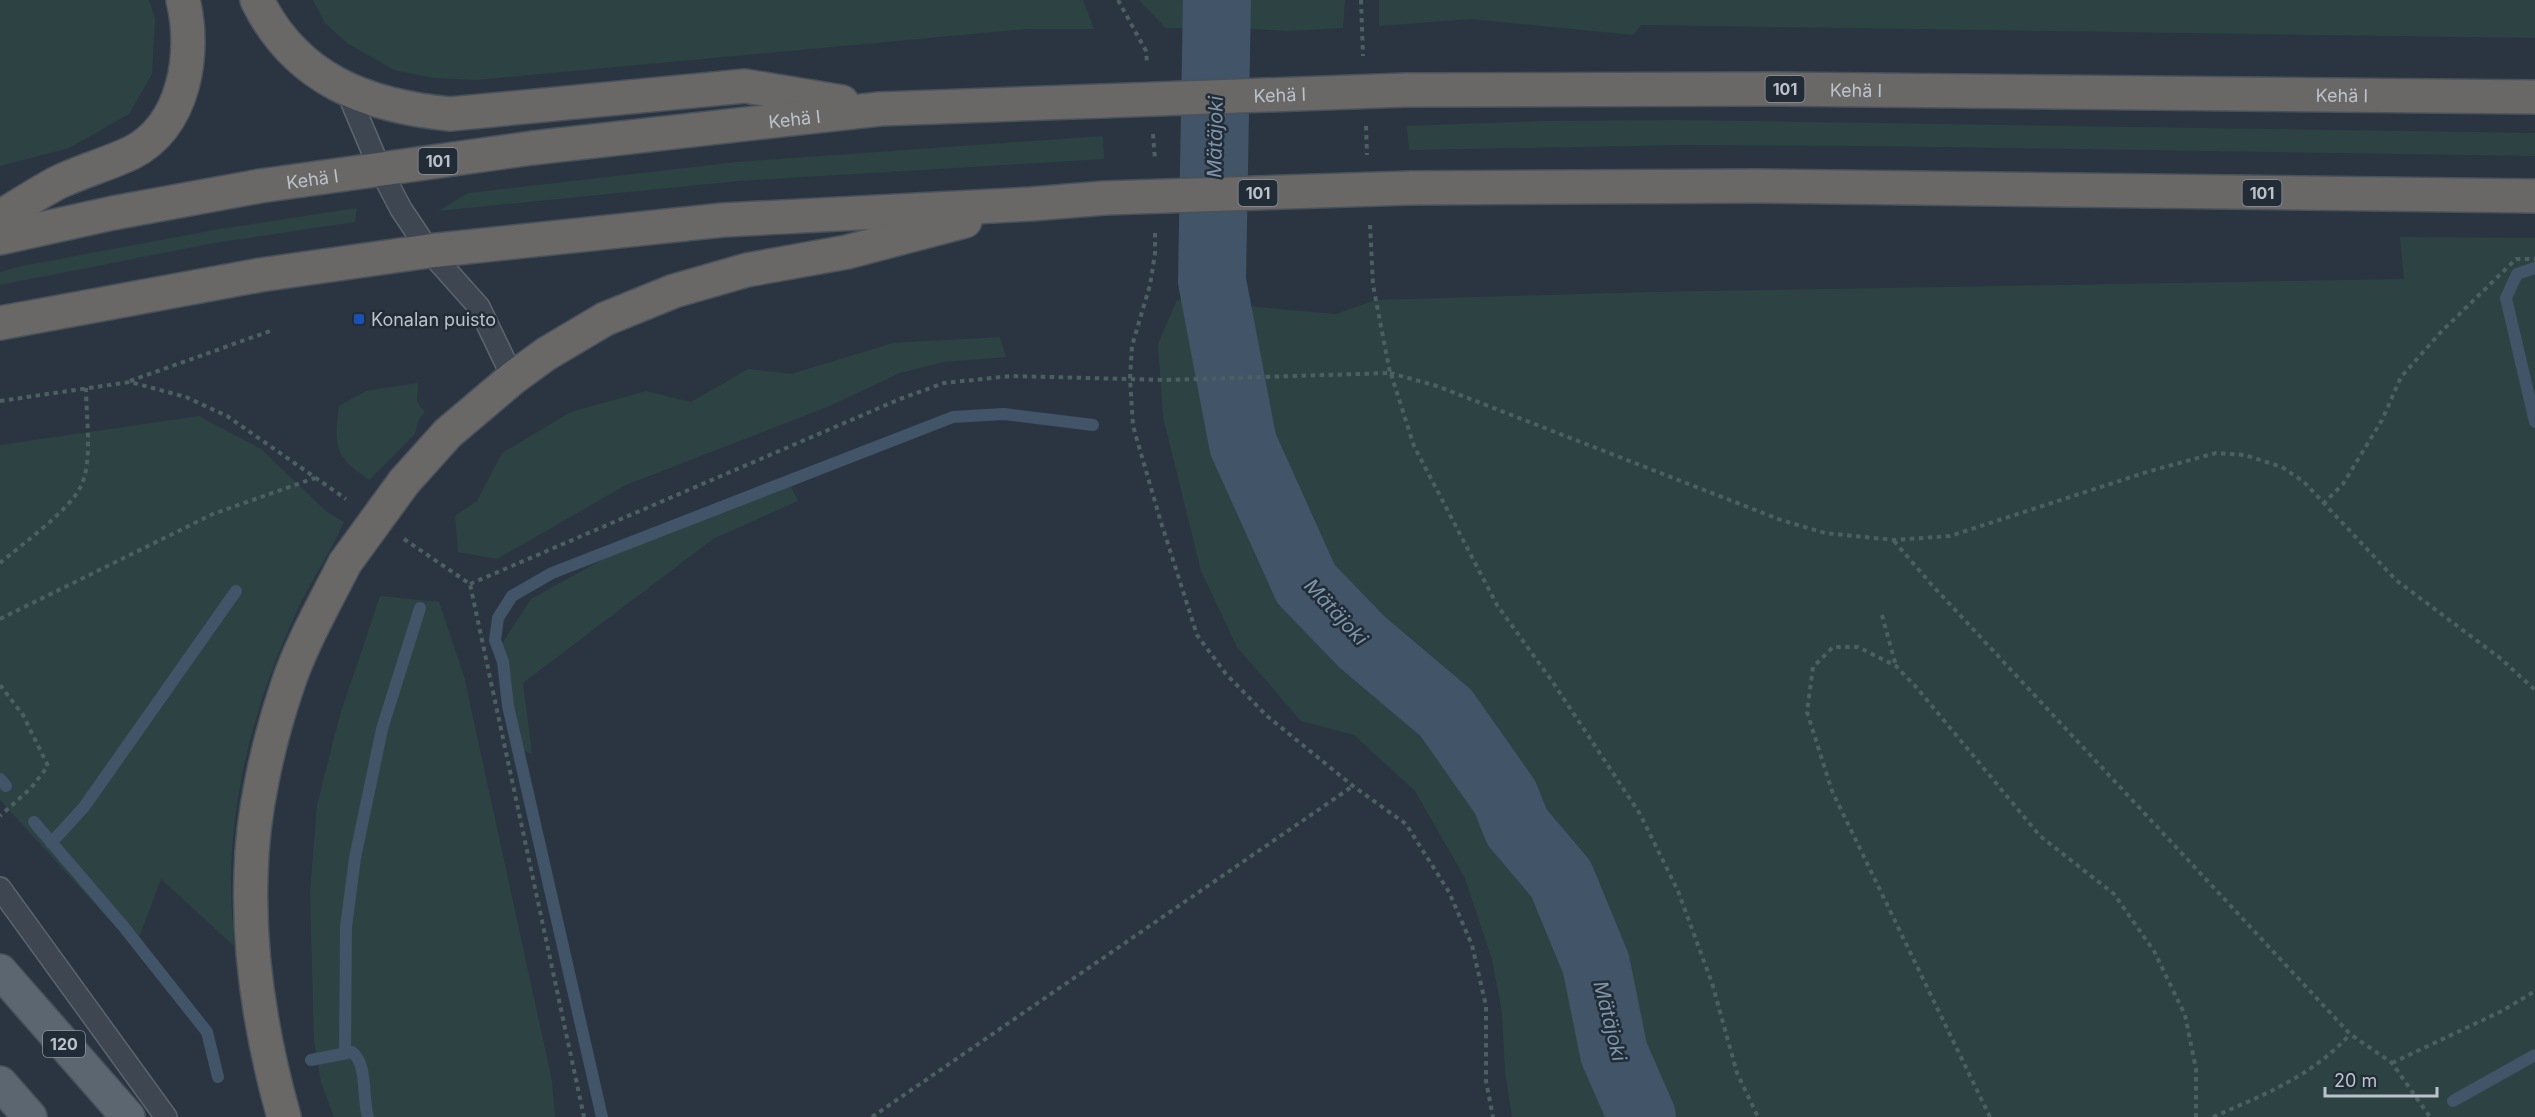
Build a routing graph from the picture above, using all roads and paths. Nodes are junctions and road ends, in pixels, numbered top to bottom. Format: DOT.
graph roads {
  1 [pos="183,0"];
  2 [pos="257,0"];
  3 [pos="1361,0"];
  4 [pos="1363,62"];
  5 [pos="347,91"];
  6 [pos="2535,97"];
  7 [pos="879,109"];
  8 [pos="1366,121"];
  9 [pos="1367,156"];
  10 [pos="380,169"];
  11 [pos="2535,196"];
  12 [pos="1031,204"];
  13 [pos="1370,215"];
  14 [pos="0,217"];
  15 [pos="0,238"];
  16 [pos="429,251"];
  17 [pos="2535,259"];
  18 [pos="0,323"];
  19 [pos="273,330"];
  20 [pos="1390,373"];
  21 [pos="513,378"];
  22 [pos="1130,378"];
  23 [pos="130,382"];
  24 [pos="86,388"];
  25 [pos="0,400"];
  26 [pos="2323,504"];
  27 [pos="1894,540"];
  28 [pos="0,563"];
  29 [pos="1882,615"];
  30 [pos="0,620"];
  31 [pos="1896,666"];
  32 [pos="0,685"];
  33 [pos="2535,690"];
  34 [pos="1353,786"];
  35 [pos="0,816"];
  36 [pos="0,888"];
  37 [pos="0,971"];
  38 [pos="2535,991"];
  39 [pos="2350,1034"];
  40 [pos="2392,1063"];
  41 [pos="0,1083"];
  42 [pos="30,1117"];
  43 [pos="128,1117"];
  44 [pos="166,1117"];
  45 [pos="284,1117"];
  46 [pos="584,1117"];
  47 [pos="872,1117"];
  48 [pos="1493,1117"];
  49 [pos="1758,1117"];
  50 [pos="1990,1117"];
  51 [pos="2196,1117"];
  52 [pos="2213,1117"];
  53 [pos="2430,1117"];
  1 -- 14 [label="highway"];
  2 -- 5 [label="highway"];
  3 -- 4 [label="path"];
  5 -- 7 [label="highway"];
  5 -- 10 [label="lane"];
  6 -- 7 [label="highway, Kehä I / 101, bridge"];
  7 -- 10 [label="highway, Kehä I / 101"];
  8 -- 9 [label="path"];
  10 -- 15 [label="highway, Kehä I / 101"];
  10 -- 16 [label="lane"];
  11 -- 12 [label="highway, 101, bridge"];
  12 -- 16 [label="highway, 101"];
  12 -- 21 [label="highway"];
  13 -- 20 [label="path"];
  16 -- 18 [label="highway, 101"];
  16 -- 21 [label="lane"];
  17 -- 26 [label="path"];
  19 -- 23 [label="path"];
  20 -- 22 [label="path"];
  20 -- 27 [label="path"];
  20 -- 49 [label="path"];
  21 -- 45 [label="highway, bridge"];
  22 -- 34 [label="path"];
  22 -- 46 [label="path"];
  23 -- 24 [label="path"];
  23 -- 30 [label="path"];
  24 -- 25 [label="path"];
  24 -- 28 [label="path"];
  26 -- 27 [label="path"];
  26 -- 33 [label="path"];
  27 -- 39 [label="path"];
  29 -- 31 [label="path"];
  31 -- 50 [label="path"];
  31 -- 51 [label="path"];
  32 -- 35 [label="path"];
  34 -- 47 [label="path"];
  34 -- 48 [label="path"];
  36 -- 44 [label="lane"];
  37 -- 43 [label="main road, 120"];
  38 -- 40 [label="path"];
  39 -- 40 [label="path"];
  39 -- 52 [label="path"];
  40 -- 53 [label="path"];
  41 -- 42 [label="main road"];
}
